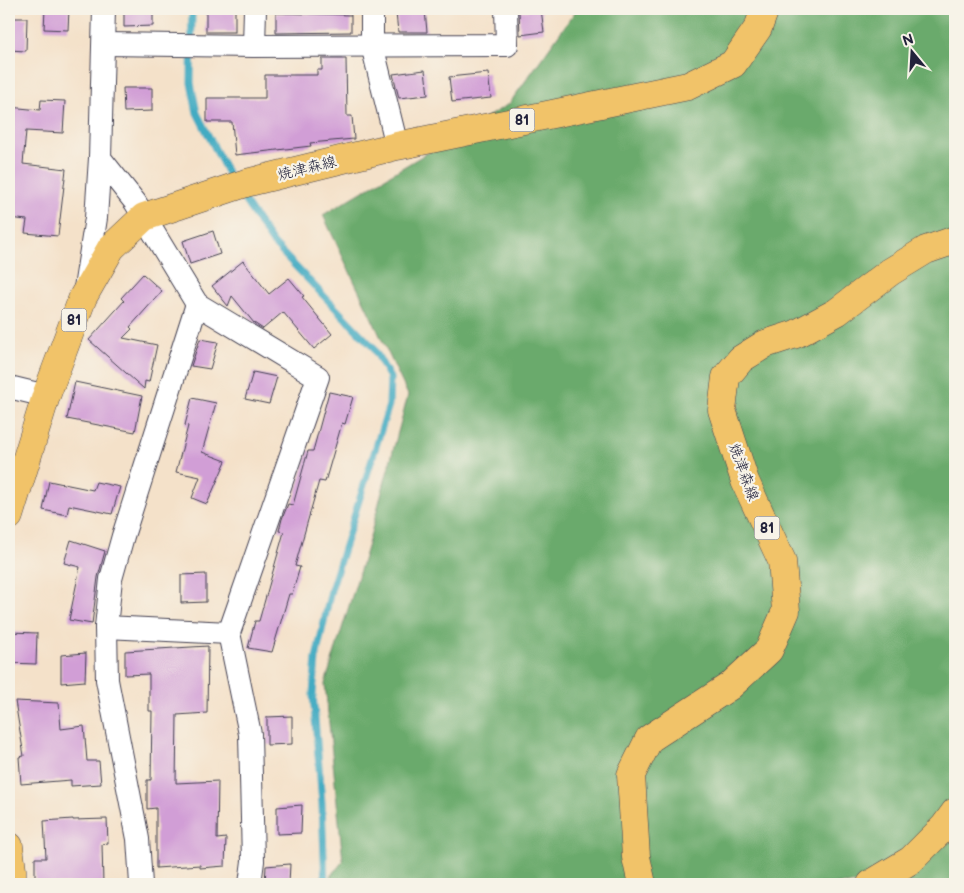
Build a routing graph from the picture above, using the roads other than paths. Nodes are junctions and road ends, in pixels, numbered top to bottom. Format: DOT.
graph roads {
  1 [pos="104,9"];
  2 [pos="255,9"];
  3 [pos="372,9"];
  4 [pos="506,9"];
  5 [pos="765,9"];
  6 [pos="104,44"];
  7 [pos="372,45"];
  8 [pos="254,46"];
  9 [pos="397,146"];
  10 [pos="100,158"];
  11 [pos="144,217"];
  12 [pos="955,240"];
  13 [pos="83,297"];
  14 [pos="197,304"];
  15 [pos="9,387"];
  16 [pos="46,396"];
  17 [pos="9,516"];
  18 [pos="106,627"];
  19 [pos="229,633"];
  20 [pos="955,812"];
  21 [pos="9,846"];
  22 [pos="12,884"];
  23 [pos="141,884"];
  24 [pos="250,884"];
  25 [pos="642,884"];
  26 [pos="871,884"];
  1 -- 6 [label="street"];
  2 -- 8 [label="street"];
  3 -- 7 [label="street"];
  4 -- 7 [label="street"];
  5 -- 9 [label="main road, 焼津森線 / 81"];
  6 -- 8 [label="street"];
  6 -- 10 [label="street"];
  7 -- 8 [label="street"];
  7 -- 9 [label="street"];
  9 -- 11 [label="main road, 焼津森線 / 81"];
  10 -- 11 [label="street"];
  10 -- 13 [label="street"];
  11 -- 13 [label="main road, 焼津森線 / 81"];
  11 -- 14 [label="street"];
  12 -- 25 [label="main road, 焼津森線 / 81"];
  13 -- 16 [label="main road, 焼津森線 / 81"];
  14 -- 18 [label="street"];
  14 -- 19 [label="street"];
  15 -- 16 [label="street"];
  16 -- 17 [label="main road, 焼津森線 / 81"];
  18 -- 19 [label="street"];
  18 -- 23 [label="street"];
  19 -- 24 [label="street"];
  20 -- 26 [label="main road"];
  21 -- 22 [label="main road"];
}
